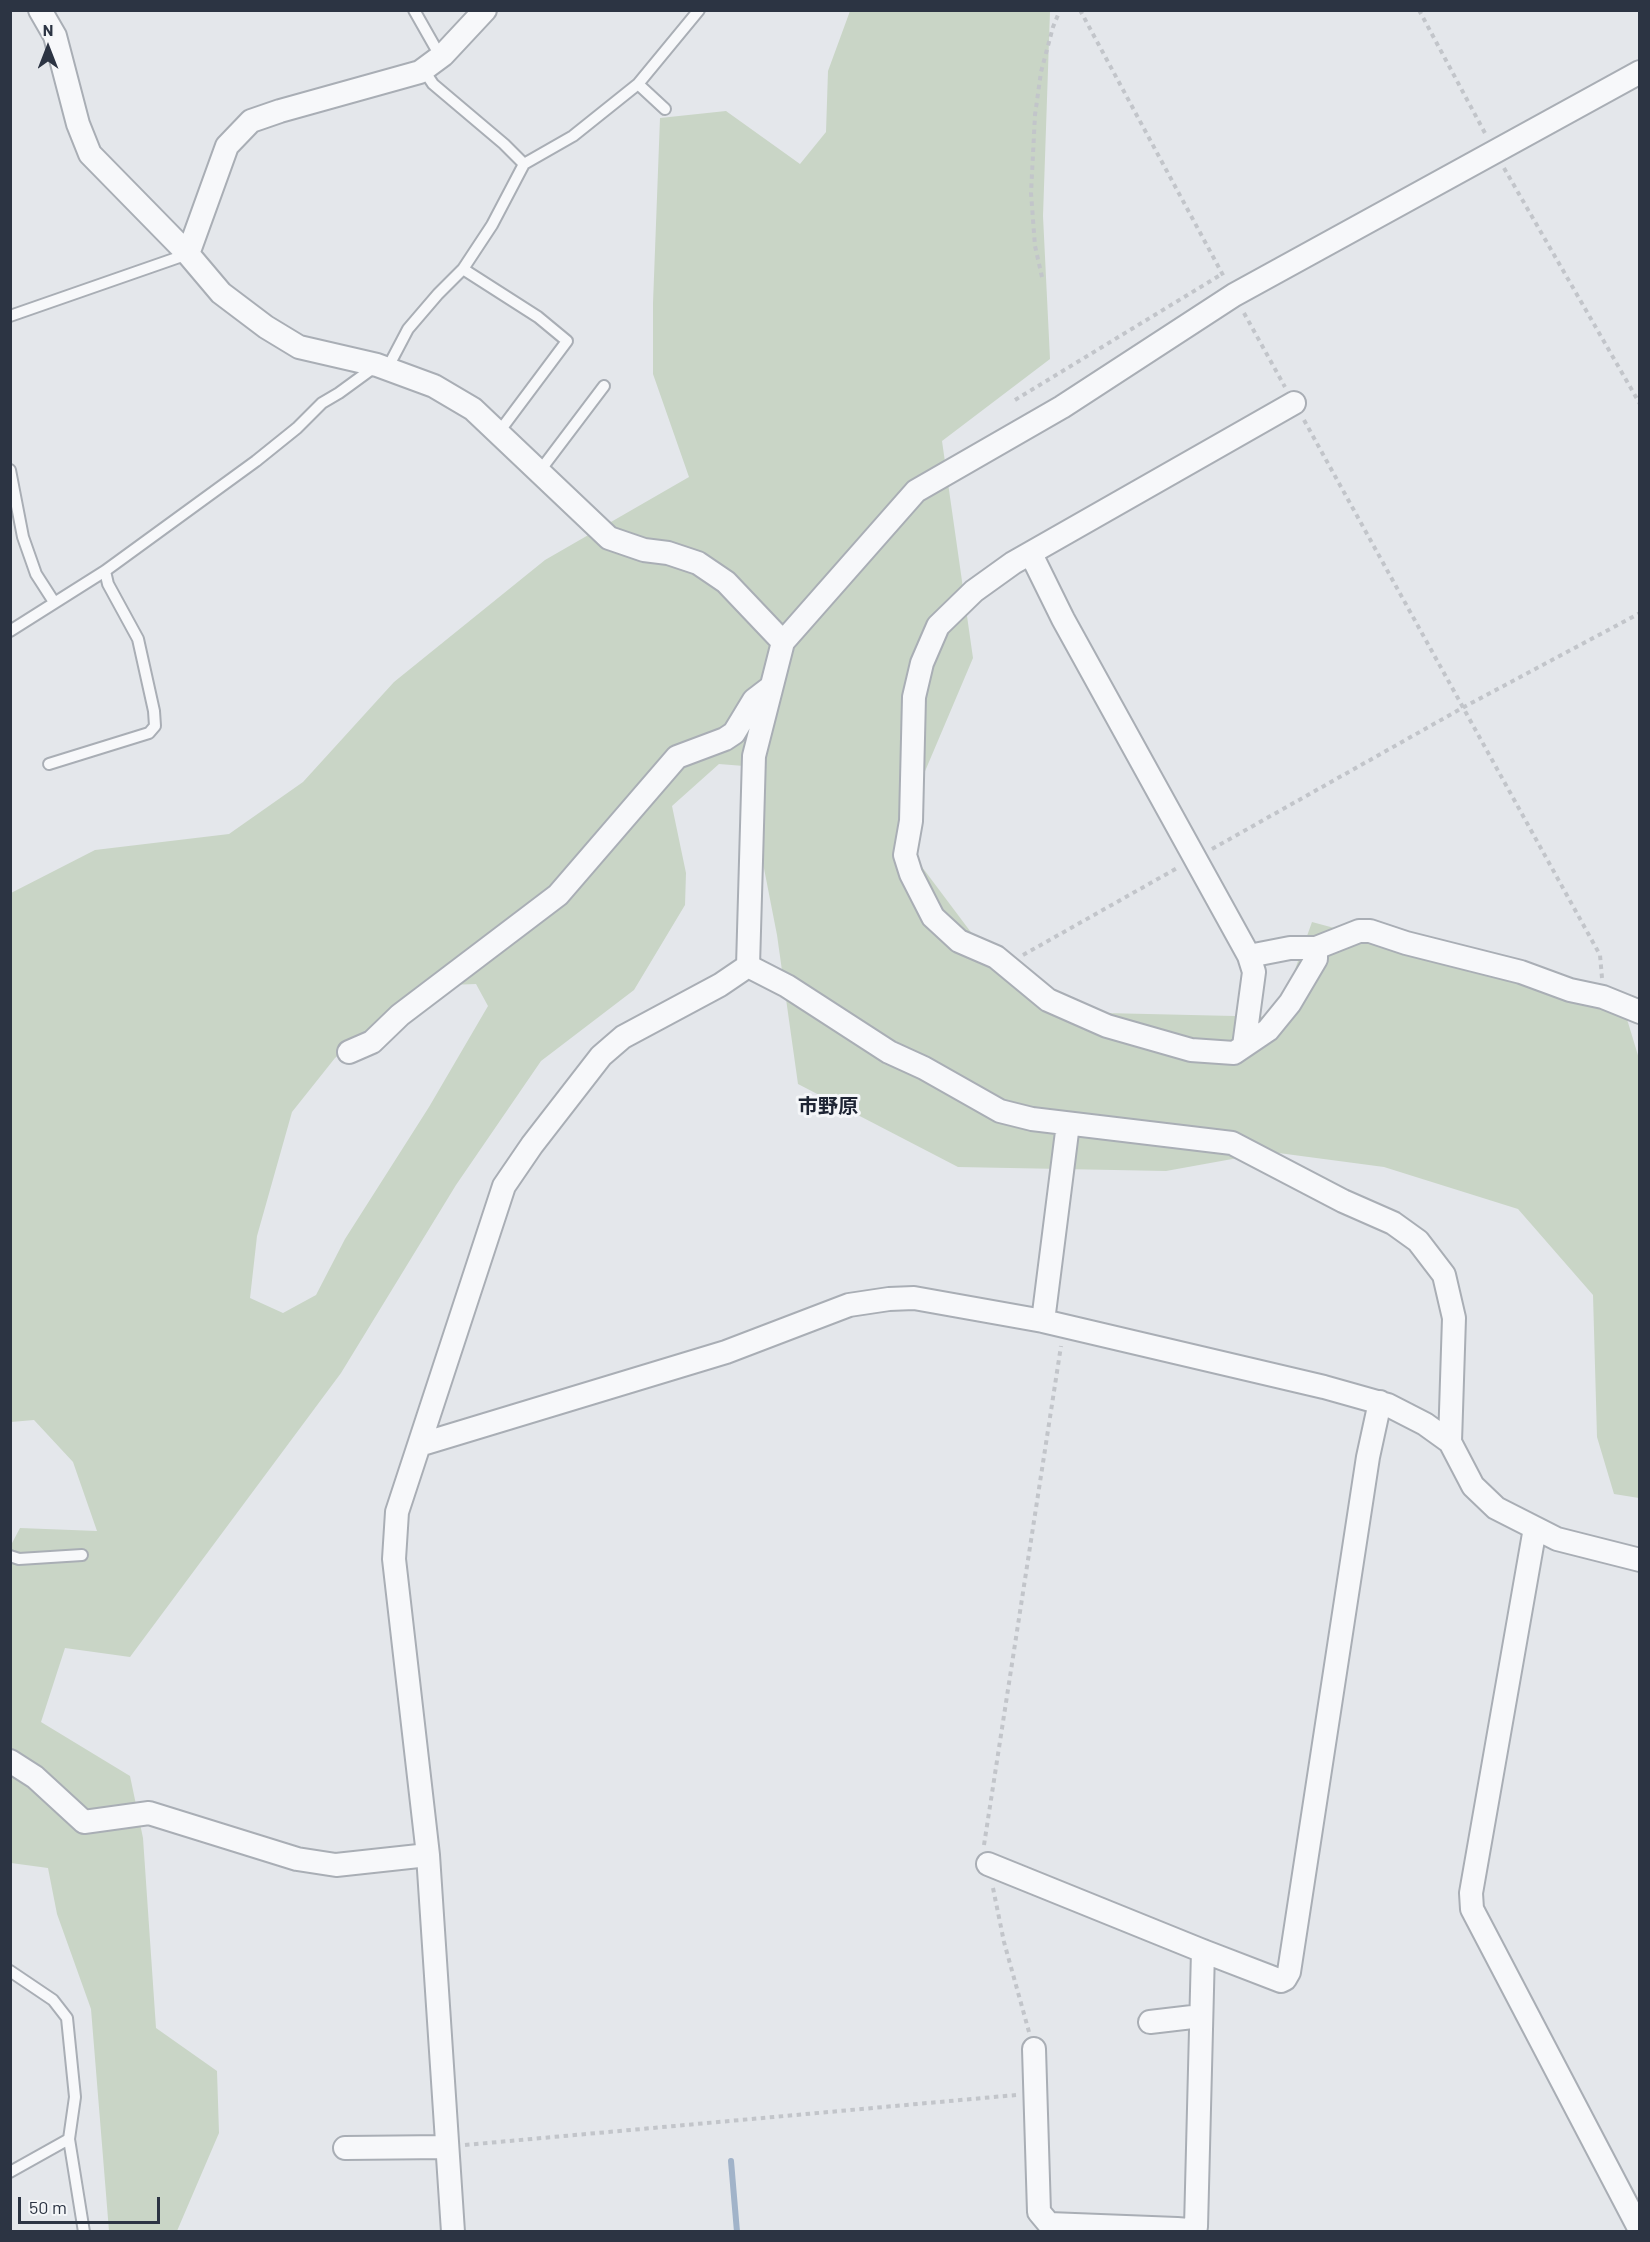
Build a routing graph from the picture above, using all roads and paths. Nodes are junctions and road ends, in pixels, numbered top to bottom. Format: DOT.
graph roads {
  1 [pos="40,10"];
  2 [pos="414,10"];
  3 [pos="485,10"];
  4 [pos="699,10"];
  5 [pos="1060,10"];
  6 [pos="1080,10"];
  7 [pos="1419,10"];
  8 [pos="443,55"];
  9 [pos="423,69"];
  10 [pos="1640,72"];
  11 [pos="638,84"];
  12 [pos="665,110"];
  13 [pos="1494,150"];
  14 [pos="524,165"];
  15 [pos="188,254"];
  16 [pos="463,269"];
  17 [pos="1222,274"];
  18 [pos="1042,277"];
  19 [pos="1234,295"];
  20 [pos="10,316"];
  21 [pos="382,367"];
  22 [pos="604,386"];
  23 [pos="1015,400"];
  24 [pos="1294,404"];
  25 [pos="1640,404"];
  26 [pos="499,432"];
  27 [pos="10,470"];
  28 [pos="538,472"];
  29 [pos="1031,554"];
  30 [pos="105,571"];
  31 [pos="54,602"];
  32 [pos="1640,613"];
  33 [pos="10,631"];
  34 [pos="783,642"];
  35 [pos="771,687"];
  36 [pos="1464,707"];
  37 [pos="49,764"];
  38 [pos="1196,857"];
  39 [pos="1316,948"];
  40 [pos="1020,956"];
  41 [pos="1249,956"];
  42 [pos="748,966"];
  43 [pos="1603,997"];
  44 [pos="1640,1012"];
  45 [pos="1244,1046"];
  46 [pos="349,1052"];
  47 [pos="1068,1124"];
  48 [pos="1054,1324"];
  49 [pos="1380,1402"];
  50 [pos="1450,1442"];
  51 [pos="419,1445"];
  52 [pos="1535,1528"];
  53 [pos="82,1555"];
  54 [pos="10,1556"];
  55 [pos="1640,1560"];
  56 [pos="10,1761"];
  57 [pos="428,1855"];
  58 [pos="988,1864"];
  59 [pos="1203,1952"];
  60 [pos="10,1971"];
  61 [pos="1201,2016"];
  62 [pos="1150,2022"];
  63 [pos="1034,2049"];
  64 [pos="1035,2093"];
  65 [pos="69,2139"];
  66 [pos="446,2147"];
  67 [pos="345,2148"];
  68 [pos="10,2172"];
  69 [pos="1177,2230"];
  70 [pos="1640,2230"];
  71 [pos="84,2232"];
  72 [pos="453,2232"];
  1 -- 15 [label="street"];
  2 -- 8 [label="lane"];
  3 -- 8 [label="street"];
  4 -- 11 [label="lane"];
  5 -- 18 [label="path"];
  6 -- 17 [label="path"];
  7 -- 13 [label="path"];
  8 -- 9 [label="street"];
  9 -- 14 [label="lane"];
  9 -- 15 [label="street"];
  10 -- 13 [label="street"];
  11 -- 12 [label="lane"];
  11 -- 14 [label="lane"];
  13 -- 19 [label="street"];
  13 -- 25 [label="path"];
  14 -- 16 [label="lane"];
  15 -- 20 [label="lane"];
  15 -- 21 [label="street"];
  16 -- 21 [label="lane"];
  16 -- 26 [label="lane"];
  17 -- 19 [label="path"];
  17 -- 23 [label="path"];
  19 -- 24 [label="path"];
  19 -- 34 [label="street"];
  21 -- 26 [label="street"];
  21 -- 30 [label="lane"];
  22 -- 28 [label="lane"];
  24 -- 29 [label="street"];
  24 -- 36 [label="path"];
  26 -- 28 [label="street"];
  27 -- 31 [label="lane"];
  28 -- 34 [label="street"];
  29 -- 38 [label="street"];
  29 -- 45 [label="street"];
  30 -- 31 [label="lane"];
  30 -- 37 [label="lane"];
  31 -- 33 [label="lane"];
  32 -- 36 [label="path"];
  34 -- 35 [label="street"];
  35 -- 42 [label="street"];
  35 -- 46 [label="street"];
  36 -- 38 [label="path"];
  36 -- 43 [label="path"];
  38 -- 40 [label="path"];
  38 -- 41 [label="street"];
  39 -- 41 [label="street"];
  39 -- 43 [label="street"];
  39 -- 45 [label="street"];
  41 -- 45 [label="street"];
  42 -- 47 [label="street"];
  42 -- 51 [label="street"];
  43 -- 44 [label="street"];
  47 -- 48 [label="street"];
  47 -- 50 [label="street"];
  48 -- 49 [label="street"];
  48 -- 51 [label="street"];
  48 -- 58 [label="path"];
  49 -- 50 [label="street"];
  49 -- 59 [label="street"];
  50 -- 52 [label="street"];
  51 -- 57 [label="street"];
  52 -- 55 [label="street"];
  52 -- 70 [label="street"];
  53 -- 54 [label="lane"];
  56 -- 57 [label="street"];
  57 -- 66 [label="street"];
  58 -- 59 [label="street"];
  58 -- 63 [label="path"];
  59 -- 61 [label="street"];
  60 -- 65 [label="lane"];
  61 -- 62 [label="street"];
  61 -- 69 [label="street"];
  63 -- 64 [label="street"];
  64 -- 66 [label="path"];
  64 -- 69 [label="street"];
  65 -- 68 [label="lane"];
  65 -- 71 [label="lane"];
  66 -- 67 [label="street"];
  66 -- 72 [label="street"];
}
